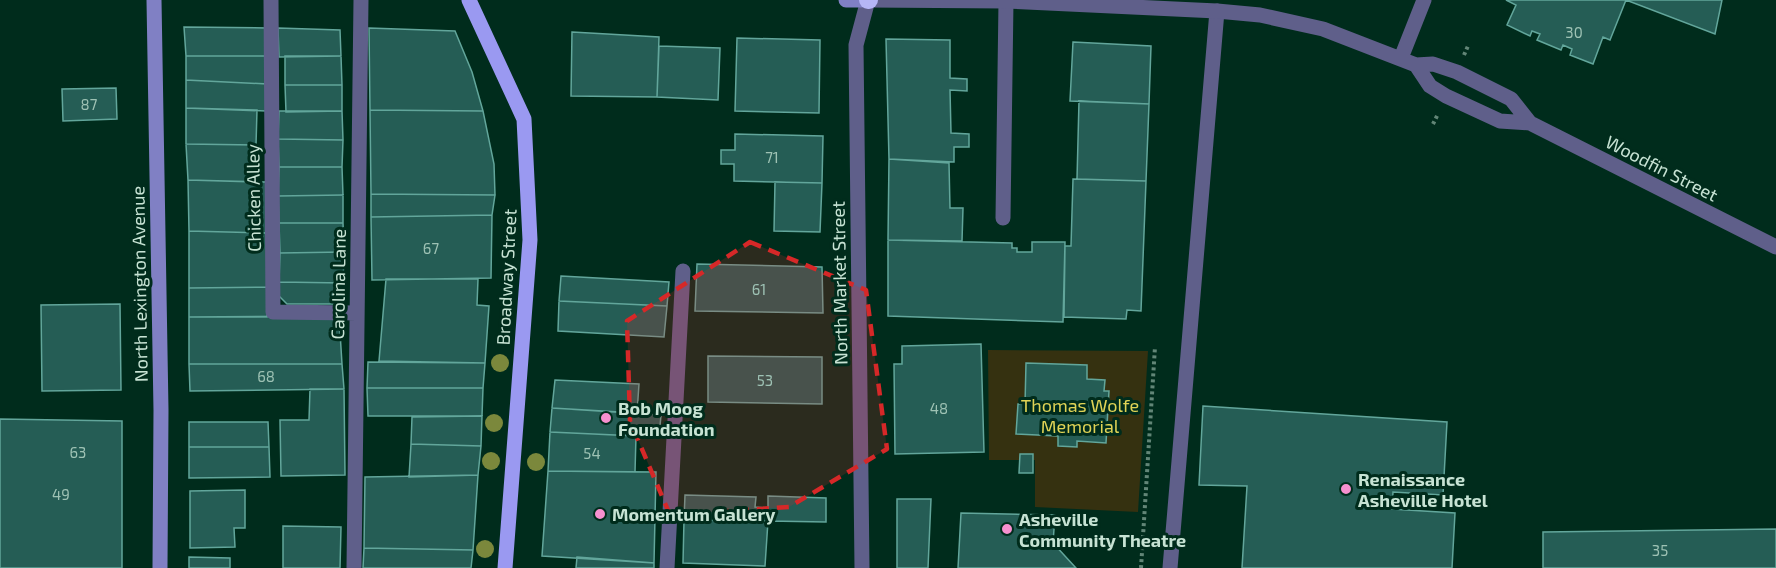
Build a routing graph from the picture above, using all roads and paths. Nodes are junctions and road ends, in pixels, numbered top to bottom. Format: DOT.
graph roads {
  1 [pos="154,0"];
  2 [pos="271,0"];
  3 [pos="361,0"];
  4 [pos="469,0"];
  5 [pos="846,0"];
  6 [pos="869,0"];
  7 [pos="1424,0"];
  8 [pos="1006,1"];
  9 [pos="1217,11"];
  10 [pos="1401,58"];
  11 [pos="1416,65"];
  12 [pos="1530,123"];
  13 [pos="1004,218"];
  14 [pos="1776,247"];
  15 [pos="684,270"];
  16 [pos="357,313"];
  17 [pos="1155,347"];
  18 [pos="160,568"];
  19 [pos="354,568"];
  20 [pos="505,568"];
  21 [pos="668,568"];
  22 [pos="862,568"];
  23 [pos="1141,568"];
  24 [pos="1170,568"];
  1 -- 18 [label="main road, North Lexington Avenue"];
  2 -- 16 [label="street, Chicken Alley"];
  3 -- 16 [label="street, Carolina Lane"];
  4 -- 20 [label="main road, Broadway Street"];
  5 -- 6 [label="main road, Woodfin Street"];
  6 -- 8 [label="street, Woodfin Street"];
  6 -- 22 [label="street, North Market Street"];
  7 -- 10 [label="street"];
  8 -- 9 [label="street, Woodfin Street"];
  8 -- 13 [label="street"];
  9 -- 10 [label="street, Woodfin Street"];
  9 -- 24 [label="street"];
  10 -- 11 [label="street, Woodfin Street"];
  11 -- 12 [label="street, Woodfin Street"];
  11 -- 12 [label="street, Woodfin Street"];
  12 -- 14 [label="street, Woodfin Street"];
  15 -- 21 [label="street"];
  16 -- 19 [label="street, Carolina Lane"];
  17 -- 23 [label="path"];
}
